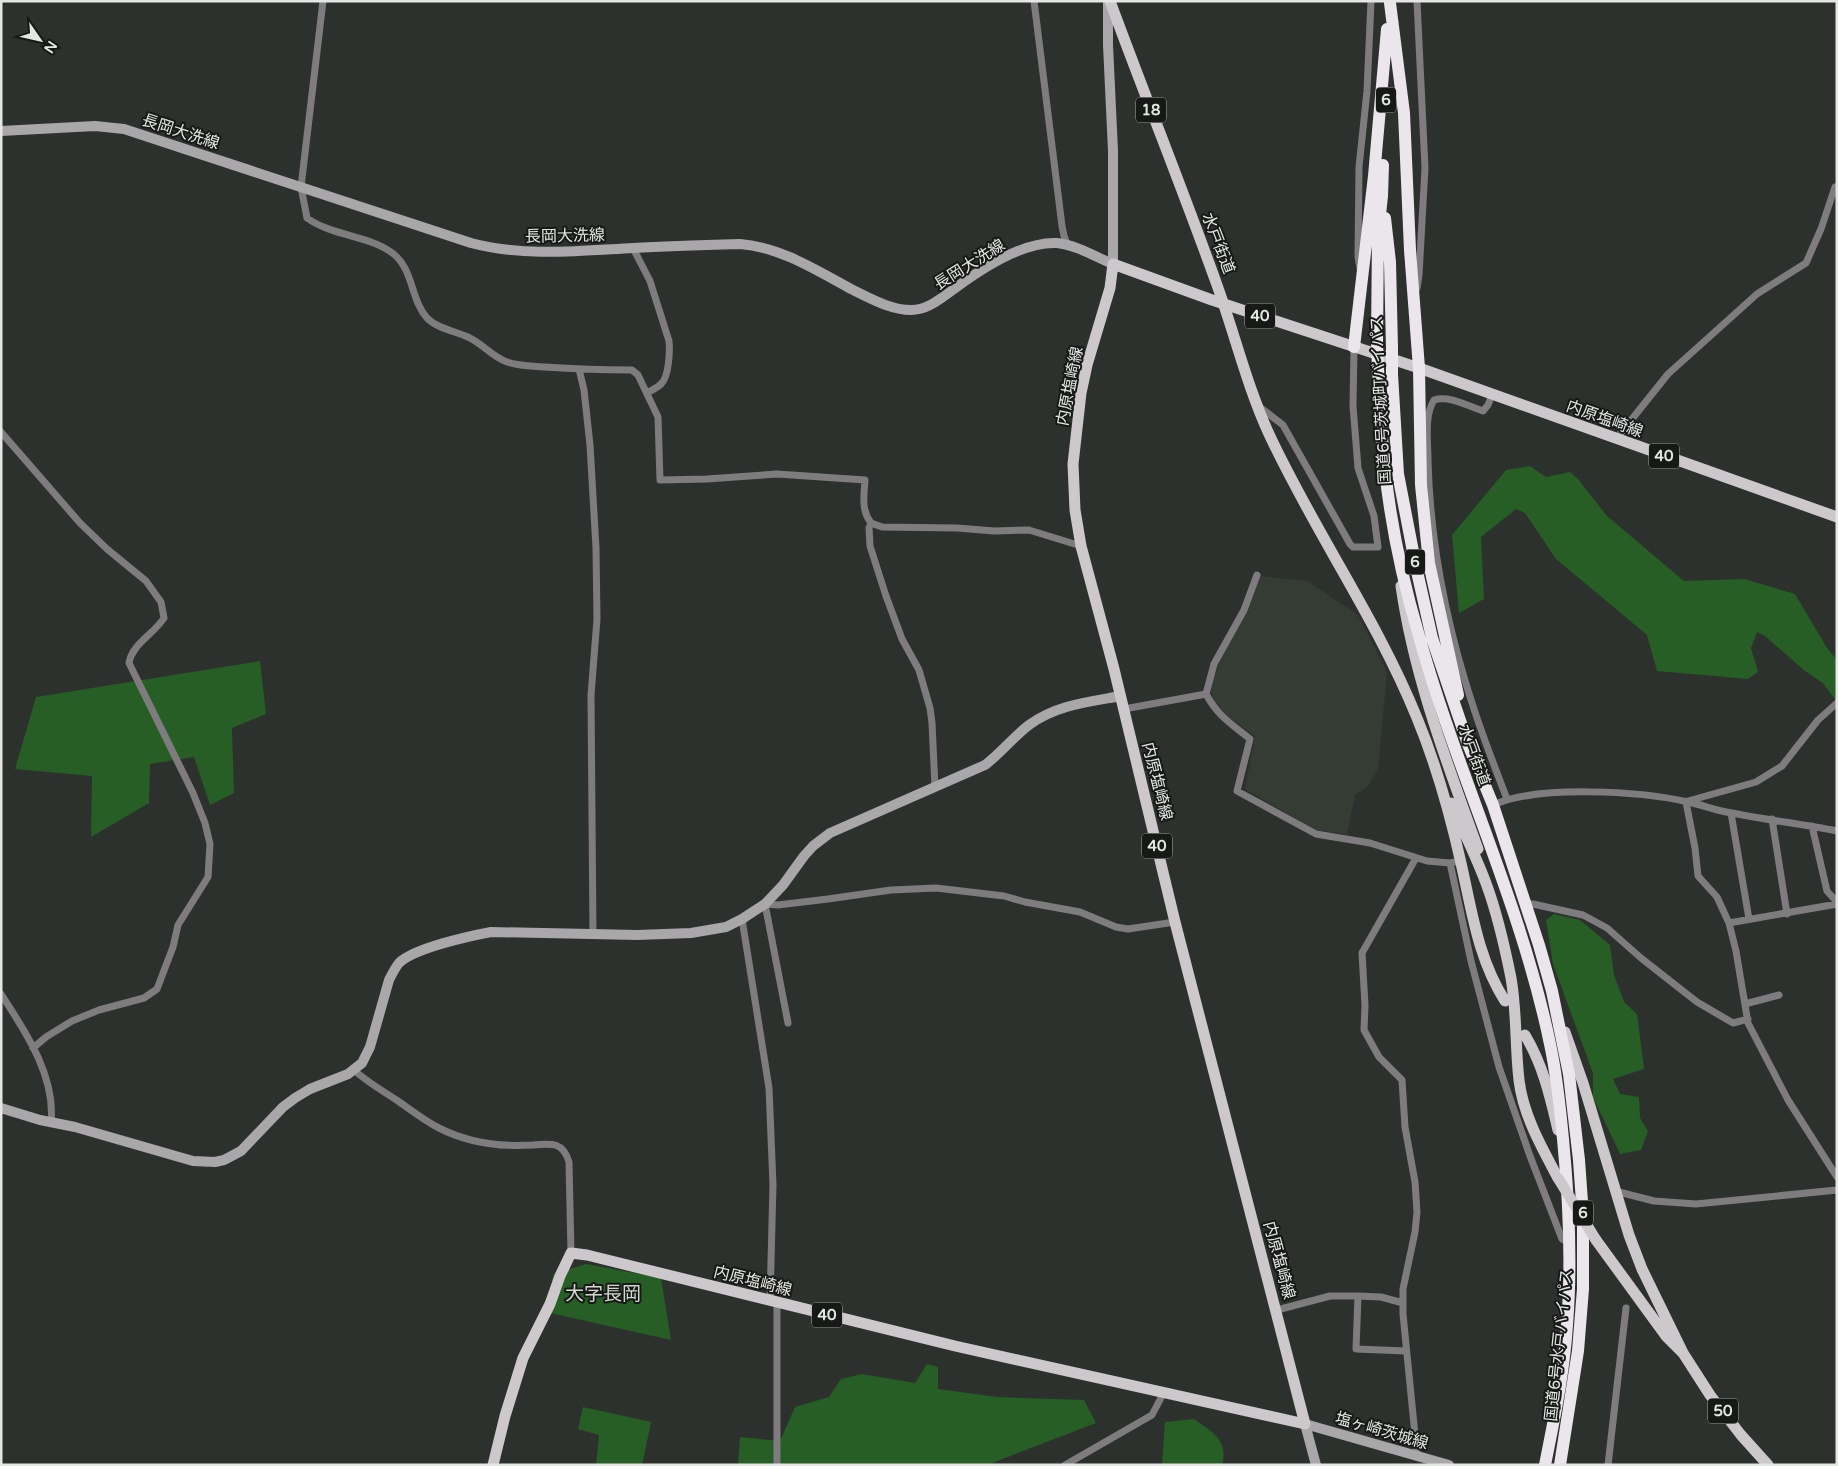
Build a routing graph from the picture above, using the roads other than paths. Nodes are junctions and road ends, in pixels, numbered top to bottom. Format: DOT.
graph roads {
  1 [pos="323,1"];
  2 [pos="1034,1"];
  3 [pos="1109,1"];
  4 [pos="1371,1"];
  5 [pos="1417,1"];
  6 [pos="1390,2"];
  7 [pos="1125,41"];
  8 [pos="1108,45"];
  9 [pos="1,131"];
  10 [pos="302,186"];
  11 [pos="1837,187"];
  12 [pos="1382,196"];
  13 [pos="1068,246"];
  14 [pos="633,248"];
  15 [pos="1113,264"];
  16 [pos="1363,276"];
  17 [pos="1223,304"];
  18 [pos="1413,305"];
  19 [pos="1354,347"];
  20 [pos="1419,368"];
  21 [pos="579,369"];
  22 [pos="647,393"];
  23 [pos="1492,395"];
  24 [pos="1256,404"];
  25 [pos="1,432"];
  26 [pos="1616,439"];
  27 [pos="1837,517"];
  28 [pos="1392,522"];
  29 [pos="871,523"];
  30 [pos="1082,546"];
  31 [pos="1257,575"];
  32 [pos="1206,694"];
  33 [pos="1121,696"];
  34 [pos="1837,703"];
  35 [pos="1124,709"];
  36 [pos="1468,744"];
  37 [pos="1435,767"];
  38 [pos="935,787"];
  39 [pos="1507,799"];
  40 [pos="1686,802"];
  41 [pos="1493,805"];
  42 [pos="1731,813"];
  43 [pos="1772,819"];
  44 [pos="1812,826"];
  45 [pos="1837,831"];
  46 [pos="1416,858"];
  47 [pos="1455,862"];
  48 [pos="1488,887"];
  49 [pos="1837,903"];
  50 [pos="766,904"];
  51 [pos="1526,904"];
  52 [pos="1787,914"];
  53 [pos="1749,919"];
  54 [pos="742,920"];
  55 [pos="1175,922"];
  56 [pos="1729,923"];
  57 [pos="593,935"];
  58 [pos="1552,991"];
  59 [pos="1,994"];
  60 [pos="1778,995"];
  61 [pos="1539,996"];
  62 [pos="1505,1002"];
  63 [pos="1745,1004"];
  64 [pos="1748,1019"];
  65 [pos="788,1023"];
  66 [pos="1525,1035"];
  67 [pos="34,1048"];
  68 [pos="354,1070"];
  69 [pos="1,1108"];
  70 [pos="51,1123"];
  71 [pos="1565,1158"];
  72 [pos="1837,1177"];
  73 [pos="1837,1190"];
  74 [pos="1615,1191"];
  75 [pos="1570,1243"];
  76 [pos="571,1253"];
  77 [pos="1358,1296"];
  78 [pos="773,1302"];
  79 [pos="1403,1303"];
  80 [pos="1626,1308"];
  81 [pos="1276,1310"];
  82 [pos="1406,1351"];
  83 [pos="1683,1353"];
  84 [pos="1164,1392"];
  85 [pos="1305,1424"];
  86 [pos="1417,1455"];
  87 [pos="493,1465"];
  88 [pos="776,1465"];
  89 [pos="1065,1465"];
  90 [pos="1316,1465"];
  91 [pos="1449,1465"];
  92 [pos="1545,1465"];
  93 [pos="1560,1465"];
  94 [pos="1608,1465"];
  95 [pos="1768,1465"];
  1 -- 10 [label="street"];
  2 -- 13 [label="street"];
  3 -- 7 [label="main road, 水戸街道 / 18"];
  3 -- 8 [label="street"];
  4 -- 16 [label="street"];
  5 -- 18 [label="street"];
  6 -- 12 [label="highway, 国道6号茨城町バイパス / 6"];
  6 -- 16 [label="highway"];
  6 -- 18 [label="highway"];
  7 -- 8 [label="street"];
  7 -- 17 [label="main road, 水戸街道 / 18"];
  8 -- 15 [label="street"];
  9 -- 10 [label="street, 長岡大洗線"];
  10 -- 14 [label="street, 長岡大洗線"];
  10 -- 21 [label="street"];
  11 -- 26 [label="street"];
  12 -- 28 [label="highway, 国道6号茨城町バイパス / 6, bridge"];
  12 -- 36 [label="highway, 国道6号茨城町バイパス / 6, bridge"];
  13 -- 14 [label="street, 長岡大洗線"];
  13 -- 15 [label="street, 長岡大洗線"];
  14 -- 22 [label="street"];
  15 -- 17 [label="main road, 40"];
  15 -- 30 [label="main road, 内原塩崎線 / 40"];
  16 -- 19 [label="highway"];
  17 -- 19 [label="main road, 40"];
  17 -- 24 [label="main road, 水戸街道"];
  18 -- 20 [label="highway"];
  19 -- 20 [label="main road, 40"];
  19 -- 24 [label="street"];
  20 -- 23 [label="main road, 内原塩崎線 / 40"];
  20 -- 36 [label="highway"];
  21 -- 22 [label="street"];
  21 -- 57 [label="street"];
  22 -- 29 [label="street"];
  23 -- 26 [label="main road, 内原塩崎線 / 40"];
  23 -- 39 [label="street"];
  24 -- 37 [label="main road, 水戸街道"];
  25 -- 67 [label="street"];
  26 -- 27 [label="main road, 内原塩崎線 / 40"];
  28 -- 48 [label="main road"];
  28 -- 61 [label="highway, 水戸街道 / 6"];
  29 -- 30 [label="street"];
  29 -- 38 [label="street"];
  30 -- 33 [label="main road, 内原塩崎線 / 40"];
  31 -- 32 [label="street"];
  32 -- 35 [label="street"];
  32 -- 46 [label="street"];
  33 -- 35 [label="main road, 内原塩崎線 / 40"];
  33 -- 38 [label="street"];
  34 -- 40 [label="street"];
  35 -- 55 [label="main road, 内原塩崎線 / 40"];
  36 -- 41 [label="highway, 水戸街道 / 6"];
  37 -- 47 [label="main road"];
  37 -- 48 [label="main road"];
  38 -- 50 [label="street"];
  39 -- 40 [label="street"];
  39 -- 41 [label="street"];
  40 -- 42 [label="street"];
  40 -- 56 [label="street"];
  41 -- 51 [label="highway, 水戸街道 / 6"];
  42 -- 43 [label="street"];
  42 -- 53 [label="street"];
  43 -- 44 [label="street"];
  43 -- 52 [label="street"];
  44 -- 45 [label="street"];
  44 -- 49 [label="street"];
  46 -- 47 [label="street"];
  46 -- 79 [label="street"];
  47 -- 62 [label="main road"];
  47 -- 75 [label="street"];
  48 -- 83 [label="main road, bridge"];
  49 -- 52 [label="street"];
  50 -- 54 [label="street"];
  50 -- 55 [label="street"];
  50 -- 65 [label="street"];
  51 -- 58 [label="highway, 水戸街道 / 6"];
  51 -- 64 [label="street"];
  52 -- 53 [label="street"];
  53 -- 56 [label="street"];
  54 -- 57 [label="street"];
  54 -- 78 [label="street"];
  55 -- 81 [label="main road, 内原塩崎線 / 40"];
  56 -- 63 [label="street"];
  57 -- 68 [label="street"];
  58 -- 74 [label="main road"];
  58 -- 93 [label="highway, 国道6号水戸バイパス / 6"];
  59 -- 67 [label="street"];
  60 -- 63 [label="street"];
  61 -- 71 [label="highway, 国道6号水戸バイパス / 6"];
  63 -- 64 [label="street"];
  64 -- 72 [label="street"];
  66 -- 71 [label="main road"];
  67 -- 70 [label="street"];
  68 -- 70 [label="street"];
  68 -- 76 [label="street"];
  69 -- 70 [label="street"];
  71 -- 75 [label="highway, 国道6号水戸バイパス / 6"];
  73 -- 74 [label="street"];
  74 -- 83 [label="main road"];
  75 -- 92 [label="highway, 国道6号水戸バイパス / 6"];
  76 -- 78 [label="main road, 内原塩崎線 / 40"];
  76 -- 87 [label="main road"];
  77 -- 79 [label="street"];
  77 -- 81 [label="street"];
  77 -- 82 [label="street"];
  78 -- 84 [label="main road, 内原塩崎線 / 40"];
  78 -- 88 [label="street"];
  79 -- 82 [label="street"];
  80 -- 94 [label="street"];
  81 -- 85 [label="main road, 内原塩崎線 / 40"];
  82 -- 86 [label="street"];
  83 -- 95 [label="main road, 50"];
  84 -- 85 [label="main road, 内原塩崎線 / 40"];
  84 -- 89 [label="street"];
  85 -- 86 [label="street, 塩ヶ崎茨城線"];
  85 -- 90 [label="street"];
  86 -- 91 [label="street, 塩ヶ崎茨城線"];
}
